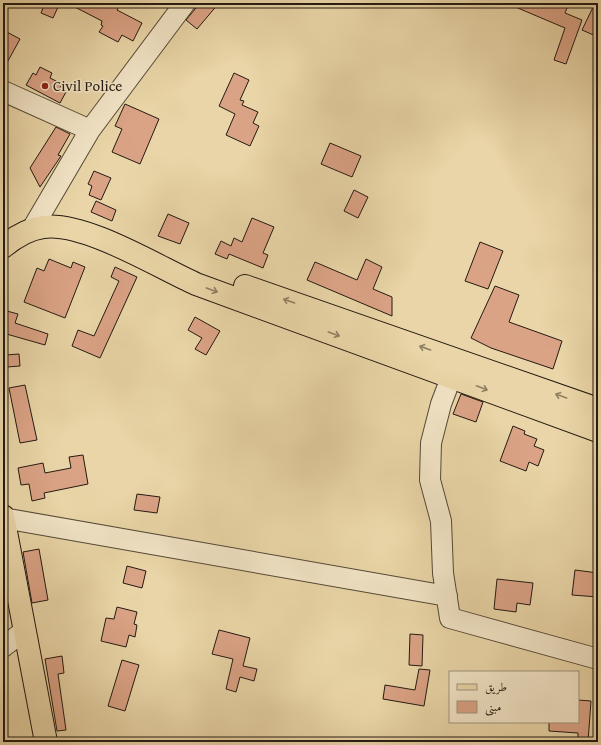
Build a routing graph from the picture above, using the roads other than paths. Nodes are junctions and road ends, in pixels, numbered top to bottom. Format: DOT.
graph roads {
  1 [pos="185,3"];
  2 [pos="3,91"];
  3 [pos="90,130"];
  4 [pos="14,236"];
  5 [pos="455,368"];
  6 [pos="598,409"];
  7 [pos="598,431"];
  8 [pos="3,517"];
  9 [pos="447,596"];
  10 [pos="24,631"];
  11 [pos="3,647"];
  12 [pos="598,659"];
  13 [pos="46,742"];
  1 -- 3 [label="street"];
  2 -- 3 [label="street"];
  3 -- 4 [label="street"];
  4 -- 5 [label="main road"];
  6 -- 5 [label="main road, one-way"];
  5 -- 7 [label="main road, one-way"];
  5 -- 9 [label="street"];
  8 -- 9 [label="street"];
  8 -- 10 [label="main road"];
  9 -- 12 [label="street"];
  10 -- 11 [label="street"];
  10 -- 13 [label="main road"];
}
